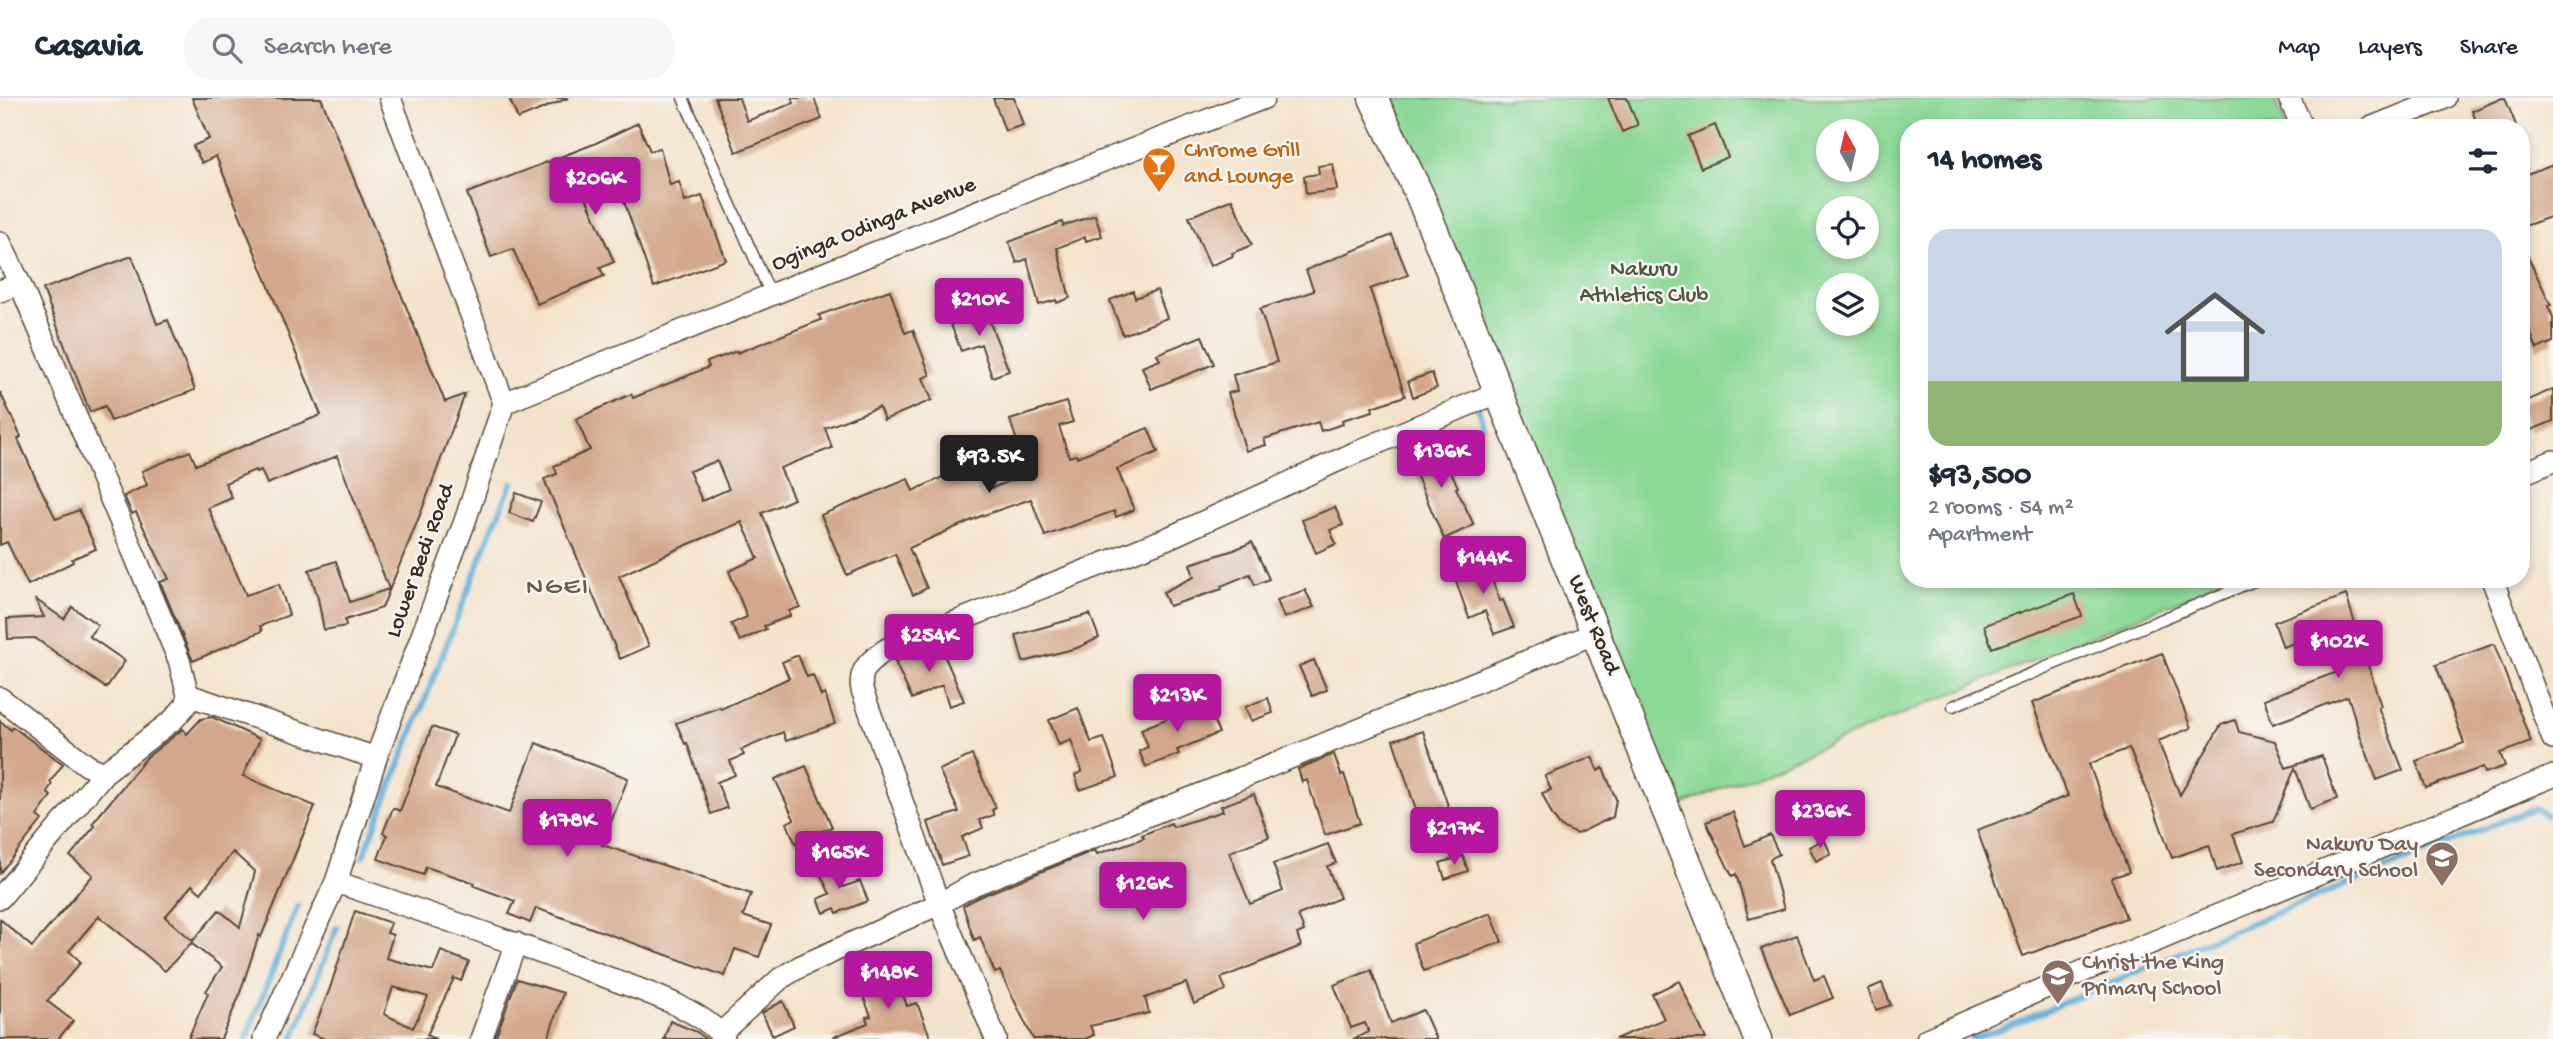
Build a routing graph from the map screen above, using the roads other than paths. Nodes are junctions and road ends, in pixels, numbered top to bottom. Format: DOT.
graph roads {
  1 [pos="390,98"];
  2 [pos="683,98"];
  3 [pos="1264,98"];
  4 [pos="1373,98"];
  5 [pos="2289,98"];
  6 [pos="2445,98"];
  7 [pos="2299,119"];
  8 [pos="2392,119"];
  9 [pos="0,242"];
  10 [pos="20,284"];
  11 [pos="0,291"];
  12 [pos="771,295"];
  13 [pos="1499,391"];
  14 [pos="504,403"];
  15 [pos="2553,461"];
  16 [pos="2530,471"];
  17 [pos="2237,588"];
  18 [pos="2495,588"];
  19 [pos="1596,633"];
  20 [pos="188,695"];
  21 [pos="0,698"];
  22 [pos="1953,706"];
  23 [pos="2553,738"];
  24 [pos="376,758"];
  25 [pos="104,773"];
  26 [pos="2553,776"];
  27 [pos="336,882"];
  28 [pos="0,898"];
  29 [pos="939,904"];
  30 [pos="516,943"];
  31 [pos="723,1036"];
  32 [pos="264,1039"];
  33 [pos="481,1039"];
  34 [pos="996,1039"];
  35 [pos="1758,1039"];
  36 [pos="1927,1039"];
  1 -- 14 [label="street"];
  2 -- 12 [label="lane"];
  3 -- 12 [label="street, Oginga Odinga Avenue"];
  4 -- 13 [label="street, West Road"];
  5 -- 7 [label="street"];
  6 -- 8 [label="street"];
  9 -- 10 [label="street"];
  10 -- 11 [label="street"];
  10 -- 20 [label="street"];
  12 -- 14 [label="street, Oginga Odinga Avenue"];
  13 -- 19 [label="street, West Road"];
  13 -- 29 [label="street"];
  14 -- 24 [label="street, Lower Bedi Road"];
  15 -- 16 [label="street"];
  17 -- 22 [label="lane"];
  18 -- 23 [label="street"];
  19 -- 29 [label="street"];
  19 -- 35 [label="street, West Road"];
  20 -- 24 [label="street"];
  20 -- 25 [label="street"];
  21 -- 25 [label="street"];
  24 -- 27 [label="street, Lower Bedi Road"];
  25 -- 28 [label="street"];
  26 -- 36 [label="street"];
  27 -- 30 [label="street"];
  27 -- 32 [label="street, Lower Bedi Road"];
  29 -- 31 [label="street"];
  29 -- 34 [label="street"];
  30 -- 31 [label="street"];
  30 -- 33 [label="street"];
}
